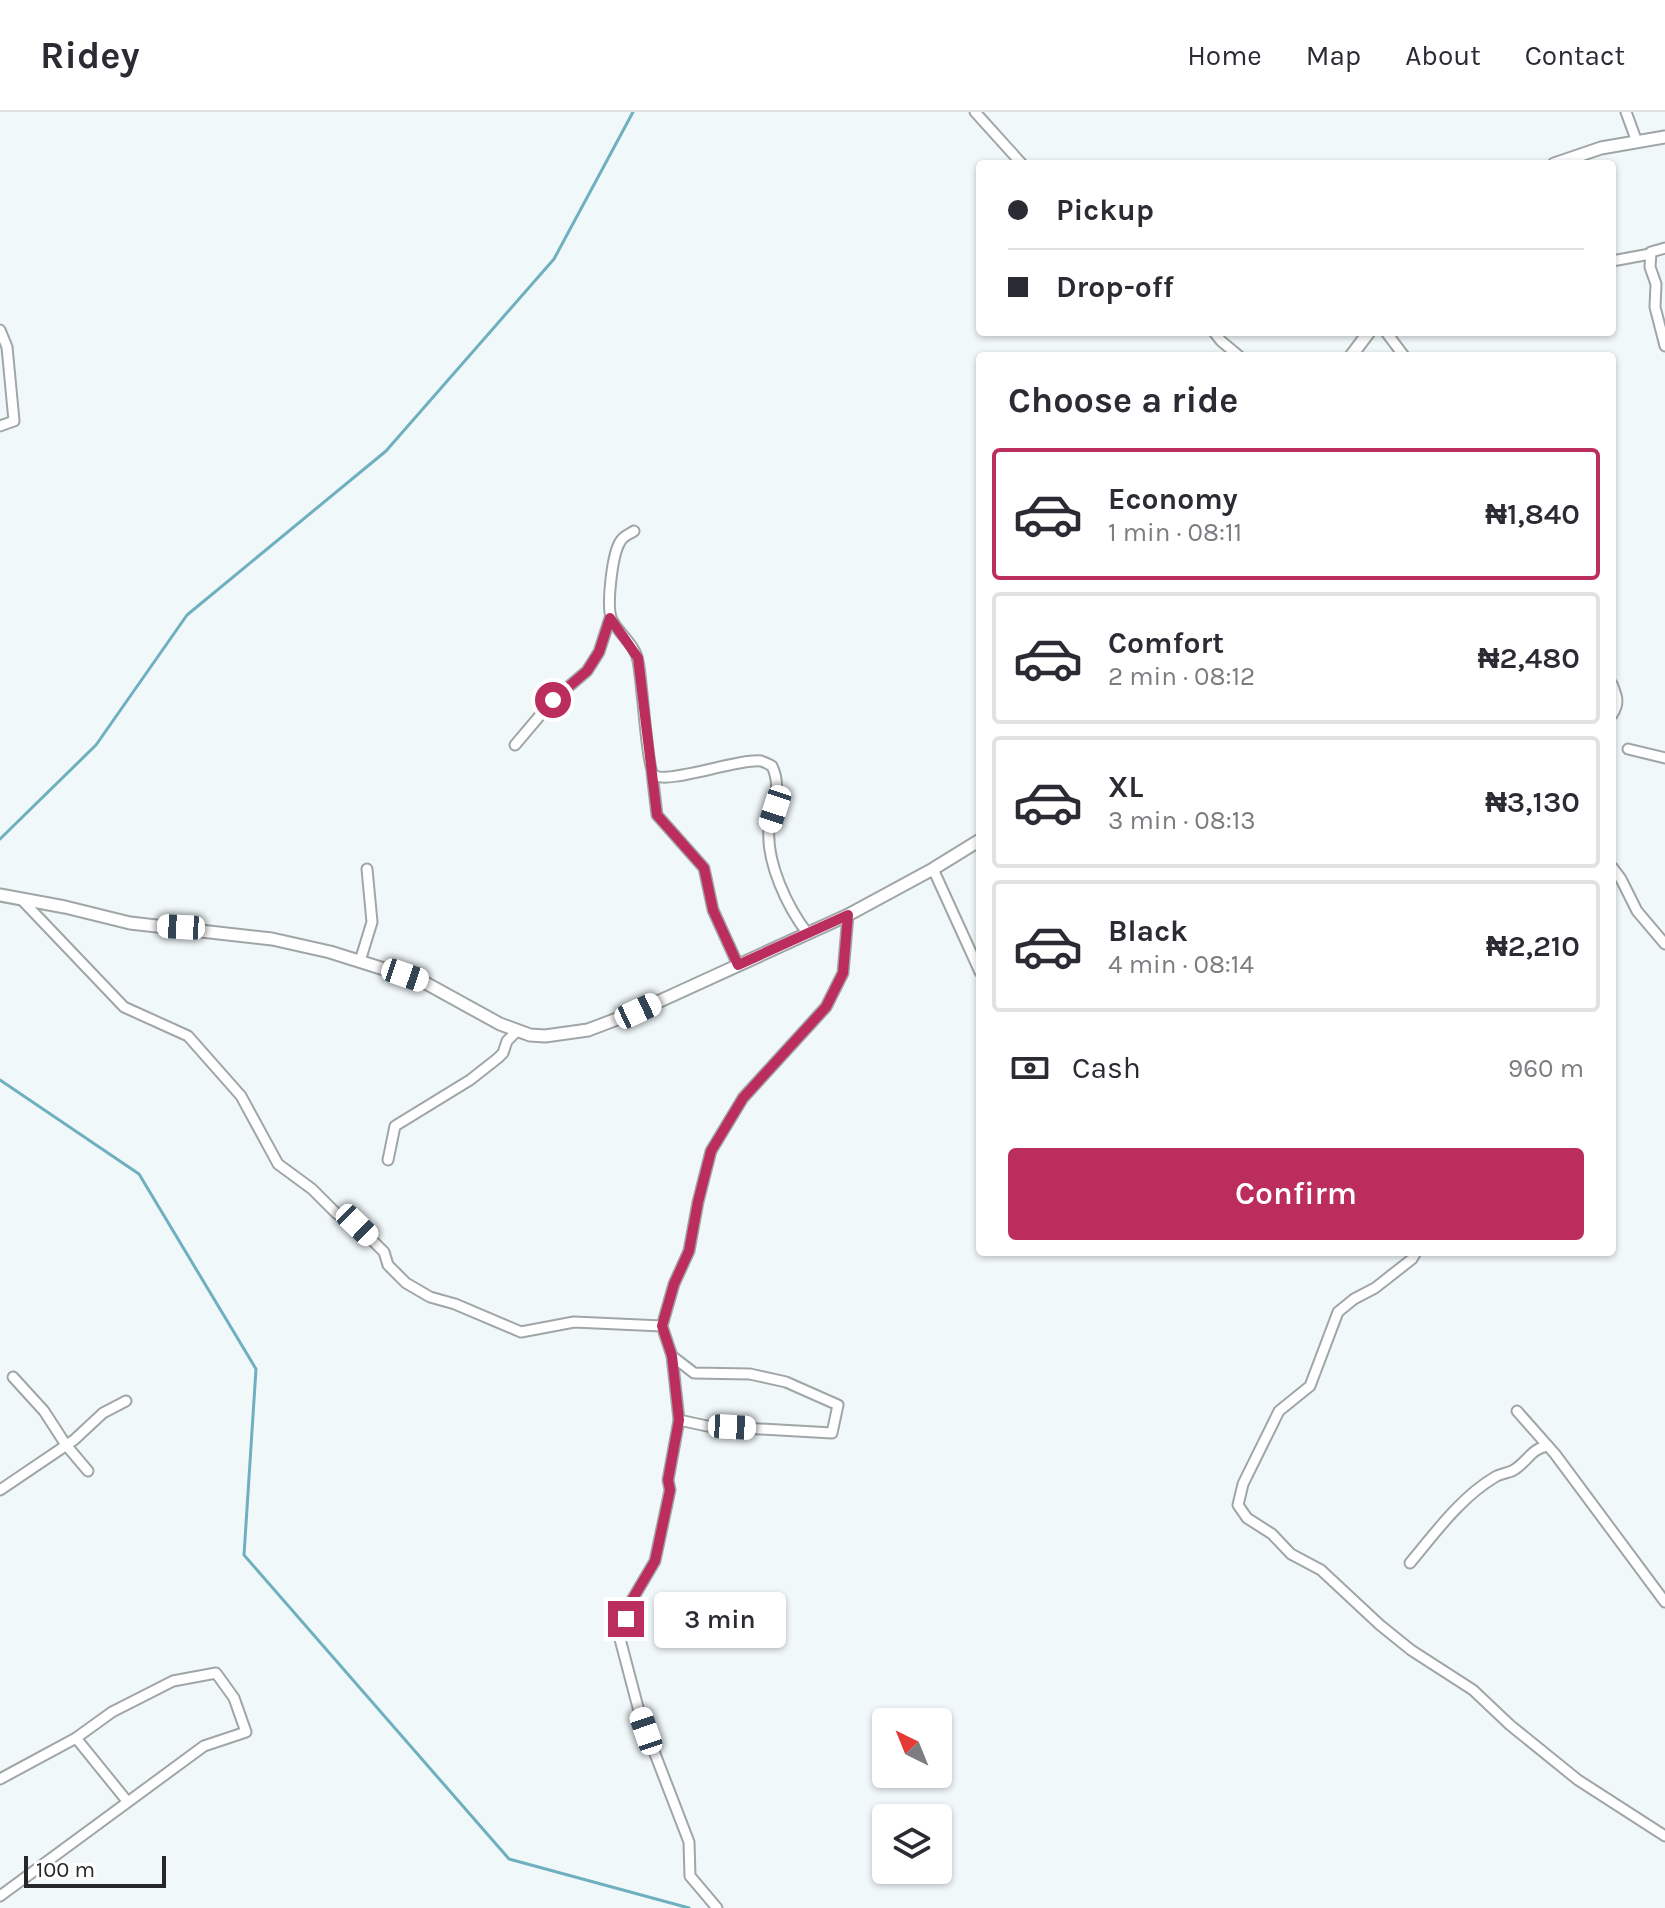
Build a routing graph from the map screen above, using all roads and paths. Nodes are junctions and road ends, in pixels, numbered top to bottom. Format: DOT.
graph roads {
  1 [pos="975,112"];
  2 [pos="1626,112"];
  3 [pos="1665,137"];
  4 [pos="1637,142"];
  5 [pos="1018,160"];
  6 [pos="1566,160"];
  7 [pos="1665,248"];
  8 [pos="1650,254"];
  9 [pos="1616,260"];
  10 [pos="0,330"];
  11 [pos="1218,336"];
  12 [pos="1665,346"];
  13 [pos="1235,352"];
  14 [pos="0,426"];
  15 [pos="634,531"];
  16 [pos="610,618"];
  17 [pos="515,745"];
  18 [pos="1628,749"];
  19 [pos="1665,758"];
  20 [pos="652,773"];
  21 [pos="976,842"];
  22 [pos="367,869"];
  23 [pos="933,869"];
  24 [pos="1616,872"];
  25 [pos="0,895"];
  26 [pos="21,899"];
  27 [pos="848,915"];
  28 [pos="808,934"];
  29 [pos="1665,944"];
  30 [pos="360,961"];
  31 [pos="976,963"];
  32 [pos="738,965"];
  33 [pos="517,1031"];
  34 [pos="388,1160"];
  35 [pos="1414,1256"];
  36 [pos="662,1326"];
  37 [pos="672,1356"];
  38 [pos="13,1377"];
  39 [pos="126,1401"];
  40 [pos="1517,1411"];
  41 [pos="679,1420"];
  42 [pos="66,1445"];
  43 [pos="1548,1446"];
  44 [pos="88,1471"];
  45 [pos="0,1490"];
  46 [pos="1410,1563"];
  47 [pos="1665,1602"];
  48 [pos="76,1738"];
  49 [pos="0,1779"];
  50 [pos="127,1801"];
  51 [pos="1665,1836"];
  52 [pos="2,1889"];
  53 [pos="717,1908"];
  1 -- 5 [label="street"];
  2 -- 4 [label="street"];
  3 -- 4 [label="street"];
  4 -- 6 [label="street"];
  7 -- 8 [label="street"];
  8 -- 9 [label="street"];
  8 -- 12 [label="street"];
  10 -- 14 [label="street"];
  11 -- 13 [label="street"];
  15 -- 16 [label="street"];
  16 -- 17 [label="street"];
  16 -- 20 [label="street"];
  18 -- 19 [label="street"];
  20 -- 28 [label="street"];
  20 -- 32 [label="street"];
  21 -- 23 [label="street"];
  22 -- 30 [label="street"];
  23 -- 27 [label="street"];
  23 -- 31 [label="street"];
  24 -- 29 [label="street"];
  25 -- 26 [label="street"];
  26 -- 30 [label="street"];
  26 -- 36 [label="street"];
  27 -- 28 [label="street"];
  27 -- 36 [label="street"];
  28 -- 32 [label="street"];
  30 -- 33 [label="street"];
  32 -- 33 [label="street"];
  33 -- 34 [label="street"];
  35 -- 51 [label="street"];
  36 -- 37 [label="street"];
  37 -- 41 [label="street"];
  37 -- 41 [label="street"];
  38 -- 42 [label="street"];
  39 -- 42 [label="street"];
  40 -- 43 [label="street"];
  41 -- 53 [label="street"];
  42 -- 44 [label="street"];
  42 -- 45 [label="street"];
  43 -- 46 [label="street"];
  43 -- 47 [label="street"];
  48 -- 49 [label="street"];
  48 -- 50 [label="street"];
  48 -- 50 [label="street"];
  50 -- 52 [label="street"];
}
